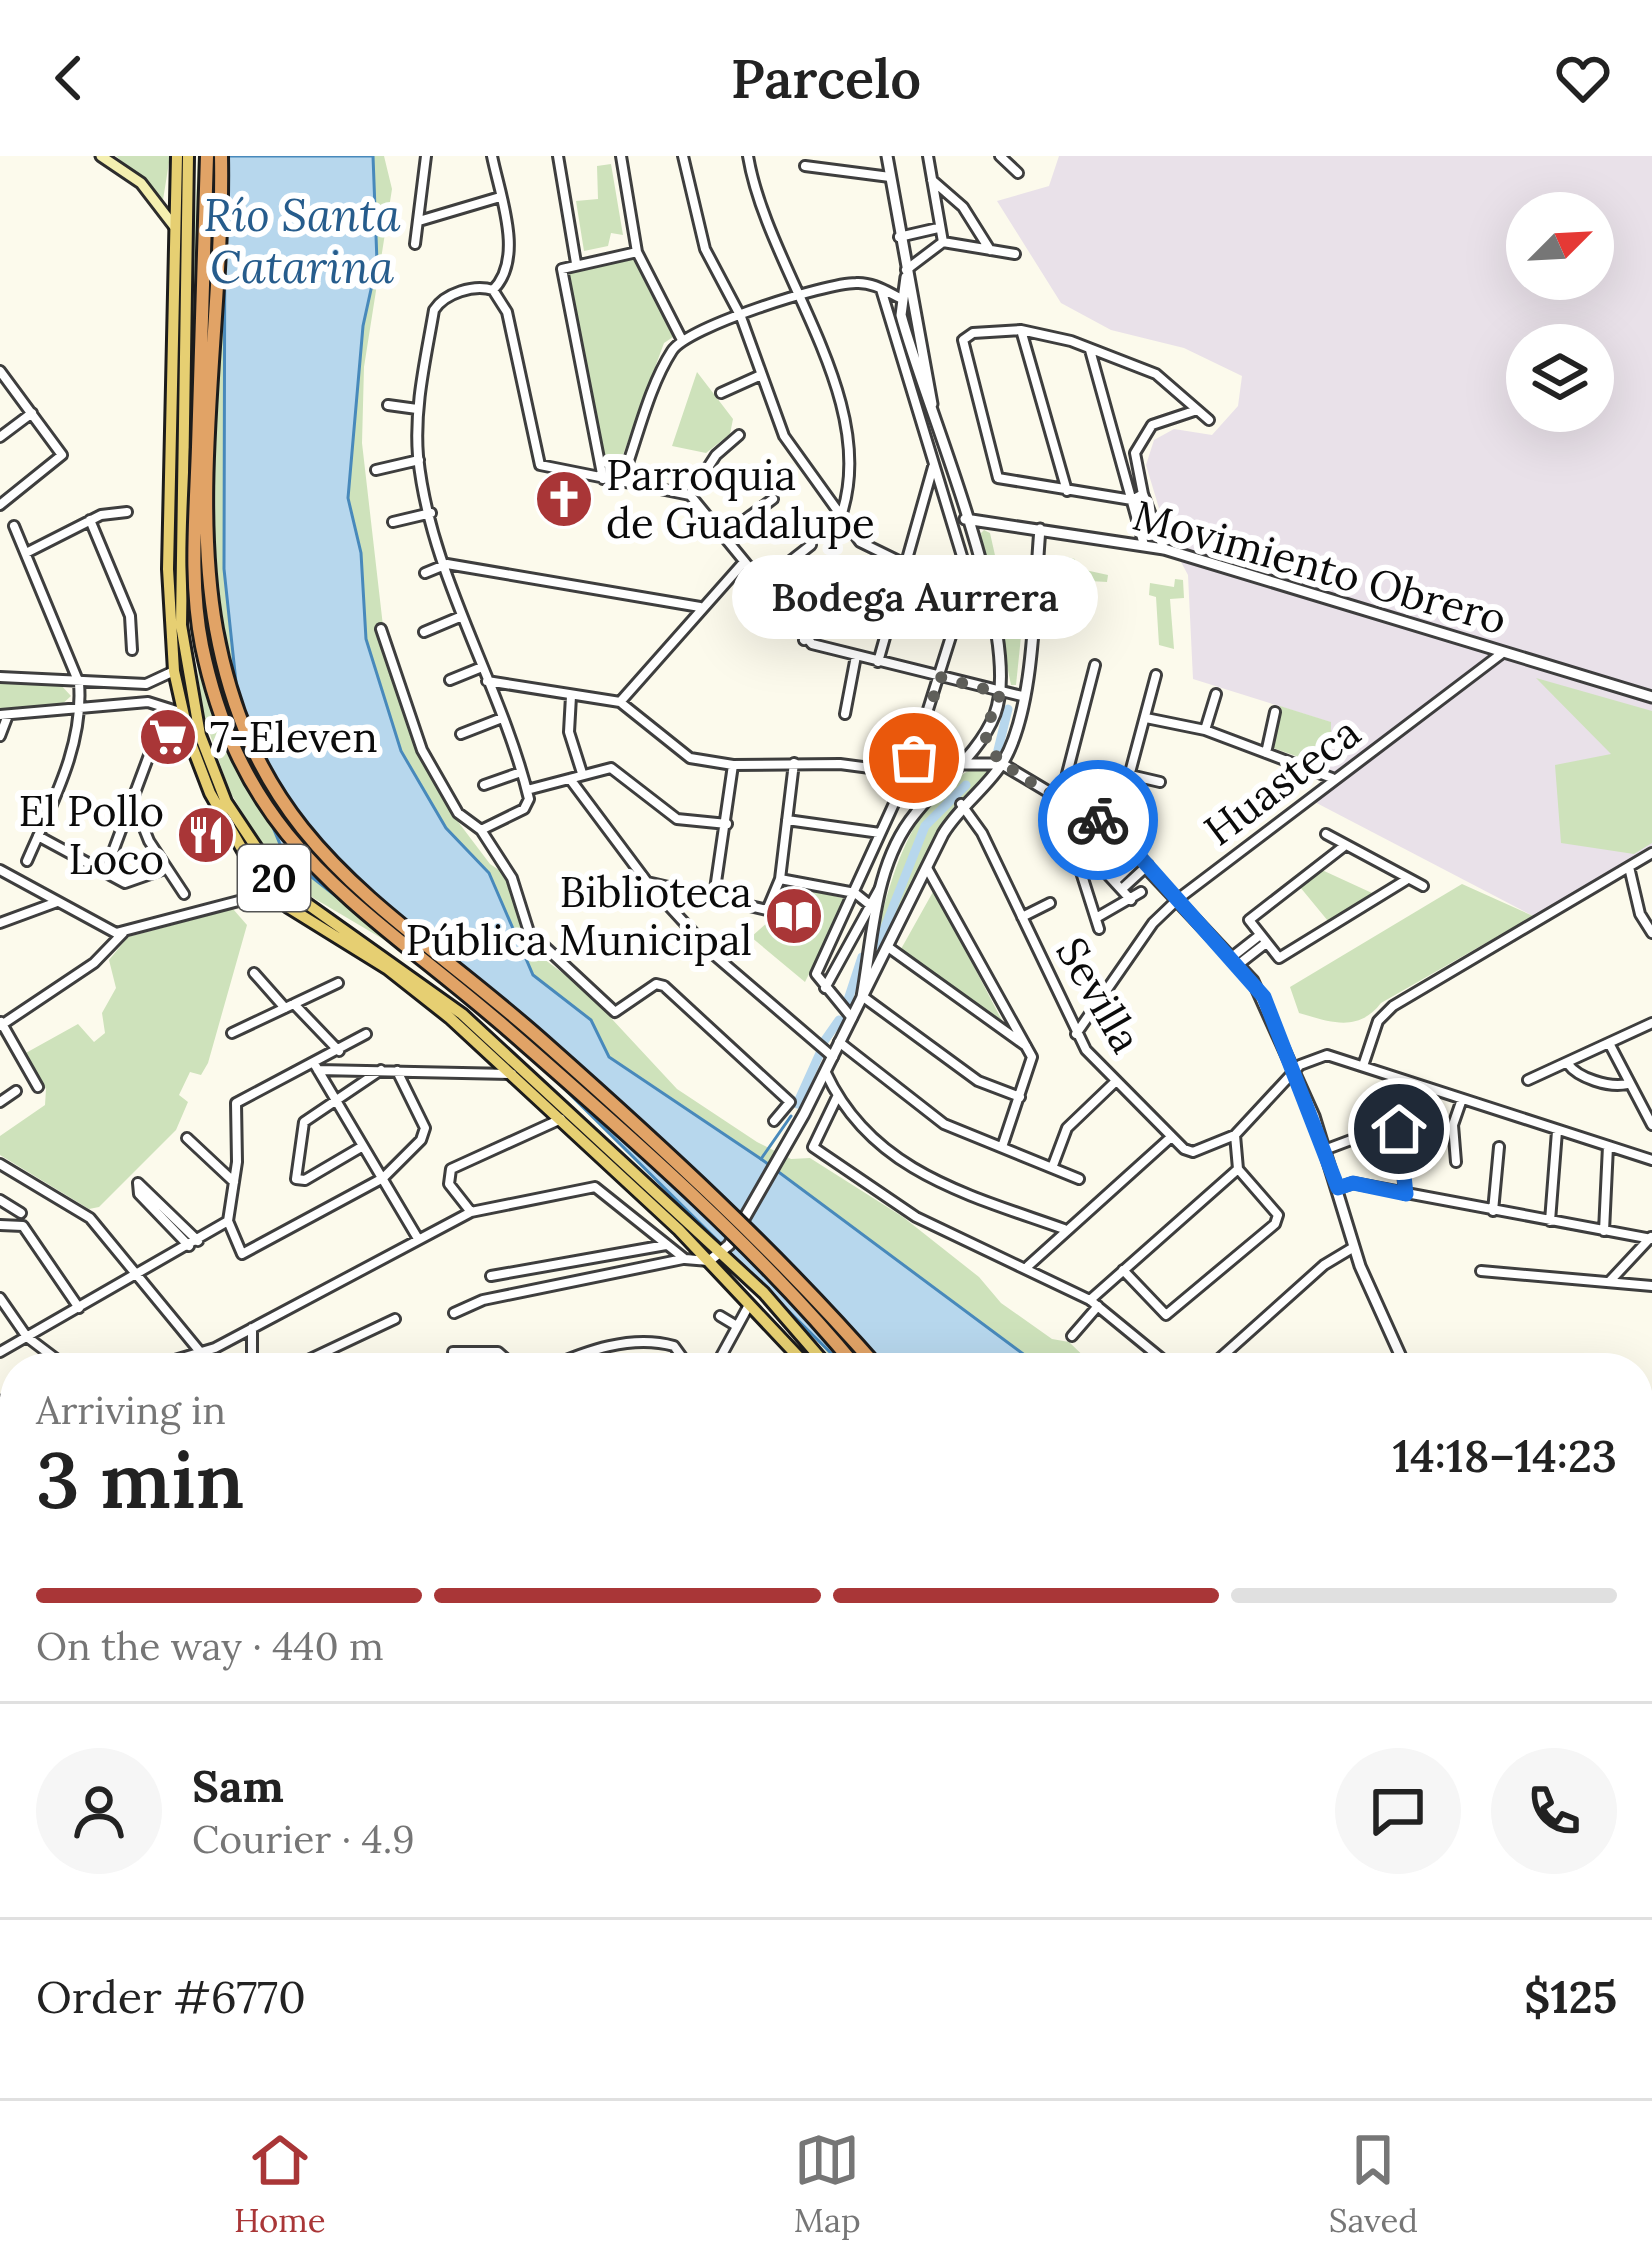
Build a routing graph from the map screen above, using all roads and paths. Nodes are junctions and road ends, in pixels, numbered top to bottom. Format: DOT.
graph roads {
  1 [pos="101,156"];
  2 [pos="177,156"];
  3 [pos="188,156"];
  4 [pos="207,156"];
  5 [pos="221,156"];
  6 [pos="426,156"];
  7 [pos="492,156"];
  8 [pos="557,156"];
  9 [pos="621,156"];
  10 [pos="683,156"];
  11 [pos="748,156"];
  12 [pos="887,156"];
  13 [pos="928,156"];
  14 [pos="1000,156"];
  15 [pos="805,166"];
  16 [pos="1018,172"];
  17 [pos="890,178"];
  18 [pos="932,180"];
  19 [pos="500,197"];
  20 [pos="419,221"];
  21 [pos="175,228"];
  22 [pos="938,228"];
  23 [pos="918,236"];
  24 [pos="899,237"];
  25 [pos="944,242"];
  26 [pos="415,244"];
  27 [pos="990,250"];
  28 [pos="637,252"];
  29 [pos="924,252"];
  30 [pos="1015,254"];
  31 [pos="576,262"];
  32 [pos="906,273"];
  33 [pos="881,289"];
  34 [pos="493,290"];
  35 [pos="800,292"];
  36 [pos="900,298"];
  37 [pos="741,316"];
  38 [pos="1021,329"];
  39 [pos="682,340"];
  40 [pos="1090,350"];
  41 [pos="1,371"];
  42 [pos="761,375"];
  43 [pos="722,393"];
  44 [pos="388,406"];
  45 [pos="417,409"];
  46 [pos="1197,410"];
  47 [pos="32,413"];
  48 [pos="1208,420"];
  49 [pos="935,425"];
  50 [pos="739,435"];
  51 [pos="0,436"];
  52 [pos="1135,453"];
  53 [pos="1121,454"];
  54 [pos="418,460"];
  55 [pos="934,464"];
  56 [pos="376,470"];
  57 [pos="603,479"];
  58 [pos="621,483"];
  59 [pos="1067,491"];
  60 [pos="1142,494"];
  61 [pos="690,495"];
  62 [pos="773,499"];
  63 [pos="1132,500"];
  64 [pos="0,505"];
  65 [pos="128,512"];
  66 [pos="431,513"];
  67 [pos="840,517"];
  68 [pos="951,518"];
  69 [pos="965,519"];
  70 [pos="90,520"];
  71 [pos="393,523"];
  72 [pos="14,526"];
  73 [pos="1040,529"];
  74 [pos="726,534"];
  75 [pos="811,545"];
  76 [pos="1144,545"];
  77 [pos="1164,550"];
  78 [pos="26,553"];
  79 [pos="744,562"];
  80 [pos="903,563"];
  81 [pos="447,564"];
  82 [pos="425,573"];
  83 [pos="844,584"];
  84 [pos="760,585"];
  85 [pos="989,600"];
  86 [pos="700,607"];
  87 [pos="959,611"];
  88 [pos="462,616"];
  89 [pos="381,629"];
  90 [pos="424,632"];
  91 [pos="804,640"];
  92 [pos="132,650"];
  93 [pos="1501,654"];
  94 [pos="856,656"];
  95 [pos="878,662"];
  96 [pos="1096,665"];
  97 [pos="482,667"];
  98 [pos="174,671"];
  99 [pos="1156,675"];
  100 [pos="0,676"];
  101 [pos="940,677"];
  102 [pos="450,680"];
  103 [pos="488,681"];
  104 [pos="79,683"];
  105 [pos="146,684"];
  106 [pos="1000,693"];
  107 [pos="1216,694"];
  108 [pos="572,696"];
  109 [pos="1022,696"];
  110 [pos="1652,697"];
  111 [pos="148,702"];
  112 [pos="620,702"];
  113 [pos="81,704"];
  114 [pos="1275,712"];
  115 [pos="183,713"];
  116 [pos="845,714"];
  117 [pos="4,716"];
  118 [pos="502,718"];
  119 [pos="1146,718"];
  120 [pos="987,729"];
  121 [pos="1205,730"];
  122 [pos="461,734"];
  123 [pos="0,736"];
  124 [pos="151,750"];
  125 [pos="1266,753"];
  126 [pos="794,763"];
  127 [pos="962,764"];
  128 [pos="1002,764"];
  129 [pos="734,765"];
  130 [pos="520,772"];
  131 [pos="582,773"];
  132 [pos="908,773"];
  133 [pos="1130,775"];
  134 [pos="1333,778"];
  135 [pos="569,779"];
  136 [pos="1160,782"];
  137 [pos="484,785"];
  138 [pos="527,790"];
  139 [pos="131,796"];
  140 [pos="1060,797"];
  141 [pos="961,804"];
  142 [pos="892,807"];
  143 [pos="912,816"];
  144 [pos="1092,816"];
  145 [pos="786,820"];
  146 [pos="727,824"];
  147 [pos="481,830"];
  148 [pos="880,833"];
  149 [pos="1326,834"];
  150 [pos="1092,835"];
  151 [pos="38,836"];
  152 [pos="1343,847"];
  153 [pos="1085,850"];
  154 [pos="1652,853"];
  155 [pos="27,861"];
  156 [pos="1144,861"];
  157 [pos="1628,867"];
  158 [pos="927,868"];
  159 [pos="165,869"];
  160 [pos="0,870"];
  161 [pos="105,874"];
  162 [pos="780,879"];
  163 [pos="1406,880"];
  164 [pos="647,882"];
  165 [pos="1120,884"];
  166 [pos="1424,886"];
  167 [pos="273,892"];
  168 [pos="1142,892"];
  169 [pos="855,893"];
  170 [pos="184,894"];
  171 [pos="714,896"];
  172 [pos="1178,898"];
  173 [pos="1131,899"];
  174 [pos="58,901"];
  175 [pos="1050,903"];
  176 [pos="872,906"];
  177 [pos="1022,917"];
  178 [pos="1096,918"];
  179 [pos="0,923"];
  180 [pos="1100,929"];
  181 [pos="124,932"];
  182 [pos="1652,933"];
  183 [pos="1263,939"];
  184 [pos="871,947"];
  185 [pos="886,951"];
  186 [pos="1235,961"];
  187 [pos="254,973"];
  188 [pos="338,982"];
  189 [pos="825,988"];
  190 [pos="863,999"];
  191 [pos="290,1006"];
  192 [pos="853,1019"];
  193 [pos="1652,1023"];
  194 [pos="1,1024"];
  195 [pos="232,1033"];
  196 [pos="366,1034"];
  197 [pos="1076,1034"];
  198 [pos="839,1042"];
  199 [pos="1609,1043"];
  200 [pos="1027,1047"];
  201 [pos="339,1051"];
  202 [pos="833,1057"];
  203 [pos="1568,1064"];
  204 [pos="1363,1066"];
  205 [pos="317,1067"];
  206 [pos="381,1070"];
  207 [pos="1295,1070"];
  208 [pos="397,1072"];
  209 [pos="826,1073"];
  210 [pos="514,1074"];
  211 [pos="1528,1081"];
  212 [pos="1115,1082"];
  213 [pos="1627,1084"];
  214 [pos="38,1087"];
  215 [pos="16,1091"];
  216 [pos="1020,1096"];
  217 [pos="837,1097"];
  218 [pos="1462,1099"];
  219 [pos="335,1101"];
  220 [pos="0,1102"];
  221 [pos="563,1119"];
  222 [pos="774,1121"];
  223 [pos="1652,1125"];
  224 [pos="1399,1129"];
  225 [pos="1557,1131"];
  226 [pos="1235,1135"];
  227 [pos="1359,1137"];
  228 [pos="188,1138"];
  229 [pos="1170,1138"];
  230 [pos="363,1146"];
  231 [pos="1608,1146"];
  232 [pos="1002,1147"];
  233 [pos="1499,1147"];
  234 [pos="1327,1149"];
  235 [pos="1652,1160"];
  236 [pos="1456,1162"];
  237 [pos="0,1164"];
  238 [pos="1052,1168"];
  239 [pos="1238,1169"];
  240 [pos="383,1178"];
  241 [pos="1079,1179"];
  242 [pos="234,1182"];
  243 [pos="1338,1188"];
  244 [pos="1406,1194"];
  245 [pos="0,1200"];
  246 [pos="1493,1211"];
  247 [pos="471,1212"];
  248 [pos="21,1213"];
  249 [pos="228,1221"];
  250 [pos="1550,1222"];
  251 [pos="0,1225"];
  252 [pos="1064,1229"];
  253 [pos="1604,1231"];
  254 [pos="417,1237"];
  255 [pos="1651,1238"];
  256 [pos="194,1244"];
  257 [pos="666,1245"];
  258 [pos="1354,1247"];
  259 [pos="726,1250"];
  260 [pos="685,1259"];
  261 [pos="709,1261"];
  262 [pos="1028,1266"];
  263 [pos="1123,1270"];
  264 [pos="1481,1271"];
  265 [pos="135,1276"];
  266 [pos="491,1276"];
  267 [pos="1609,1282"];
  268 [pos="1652,1286"];
  269 [pos="0,1298"];
  270 [pos="752,1302"];
  271 [pos="1094,1303"];
  272 [pos="79,1308"];
  273 [pos="454,1313"];
  274 [pos="720,1316"];
  275 [pos="395,1319"];
  276 [pos="735,1325"];
  277 [pos="252,1328"];
  278 [pos="1072,1336"];
  279 [pos="27,1337"];
  280 [pos="0,1352"];
  281 [pos="453,1352"];
  282 [pos="48,1353"];
  283 [pos="191,1353"];
  284 [pos="208,1353"];
  285 [pos="252,1353"];
  286 [pos="323,1353"];
  287 [pos="499,1353"];
  288 [pos="589,1353"];
  289 [pos="679,1353"];
  290 [pos="726,1353"];
  291 [pos="796,1353"];
  292 [pos="818,1353"];
  293 [pos="843,1353"];
  294 [pos="864,1353"];
  295 [pos="1155,1353"];
  296 [pos="1225,1353"];
  297 [pos="1400,1353"];
  1 -- 21 [label="main road"];
  2 -- 21 [label="main road, 20"];
  3 -- 259 [label="main road, 20"];
  4 -- 293 [label="highway, bridge"];
  5 -- 294 [label="highway, bridge"];
  6 -- 20 [label="street"];
  7 -- 19 [label="street"];
  8 -- 31 [label="street"];
  9 -- 28 [label="street"];
  10 -- 37 [label="street"];
  11 -- 35 [label="street"];
  12 -- 17 [label="street"];
  13 -- 18 [label="street"];
  14 -- 16 [label="street"];
  15 -- 17 [label="street"];
  17 -- 24 [label="street"];
  18 -- 22 [label="street"];
  18 -- 27 [label="street"];
  19 -- 20 [label="street"];
  19 -- 34 [label="street"];
  20 -- 26 [label="street"];
  21 -- 98 [label="main road, 20"];
  22 -- 23 [label="street"];
  22 -- 25 [label="street"];
  23 -- 24 [label="street"];
  23 -- 29 [label="street"];
  24 -- 32 [label="street"];
  25 -- 27 [label="street"];
  25 -- 29 [label="street"];
  27 -- 30 [label="street"];
  28 -- 31 [label="street"];
  28 -- 39 [label="street"];
  29 -- 32 [label="street"];
  31 -- 57 [label="street"];
  32 -- 36 [label="street"];
  32 -- 49 [label="street"];
  33 -- 35 [label="street"];
  33 -- 36 [label="street"];
  33 -- 55 [label="street"];
  34 -- 45 [label="street"];
  34 -- 57 [label="street"];
  35 -- 37 [label="street"];
  35 -- 67 [label="street"];
  36 -- 49 [label="street"];
  37 -- 39 [label="street"];
  37 -- 42 [label="street"];
  38 -- 40 [label="street"];
  38 -- 59 [label="street"];
  38 -- 59 [label="street"];
  39 -- 58 [label="street"];
  40 -- 46 [label="street"];
  40 -- 53 [label="street"];
  41 -- 47 [label="street"];
  42 -- 43 [label="street"];
  42 -- 67 [label="street"];
  44 -- 45 [label="street"];
  45 -- 54 [label="street"];
  46 -- 48 [label="street"];
  46 -- 52 [label="street"];
  47 -- 51 [label="street"];
  47 -- 64 [label="street"];
  49 -- 69 [label="street"];
  50 -- 61 [label="street"];
  52 -- 53 [label="street"];
  52 -- 60 [label="street"];
  53 -- 63 [label="street"];
  54 -- 56 [label="street"];
  54 -- 66 [label="street"];
  55 -- 68 [label="street"];
  55 -- 80 [label="street"];
  57 -- 58 [label="street"];
  58 -- 61 [label="street"];
  59 -- 63 [label="street"];
  60 -- 63 [label="street"];
  60 -- 77 [label="street"];
  61 -- 74 [label="street"];
  62 -- 74 [label="street"];
  63 -- 76 [label="street"];
  65 -- 70 [label="street"];
  66 -- 71 [label="street"];
  66 -- 81 [label="street"];
  67 -- 80 [label="street"];
  68 -- 69 [label="street"];
  68 -- 85 [label="street"];
  69 -- 73 [label="street, Movimiento Obrero"];
  69 -- 85 [label="street"];
  70 -- 78 [label="street"];
  70 -- 92 [label="street"];
  72 -- 78 [label="street"];
  73 -- 76 [label="street, Movimiento Obrero"];
  73 -- 109 [label="street"];
  74 -- 79 [label="street"];
  75 -- 84 [label="street"];
  76 -- 77 [label="street, Movimiento Obrero"];
  77 -- 93 [label="street, Movimiento Obrero"];
  78 -- 104 [label="street"];
  79 -- 84 [label="street"];
  79 -- 86 [label="street"];
  80 -- 95 [label="street"];
  81 -- 82 [label="street"];
  81 -- 86 [label="street"];
  81 -- 88 [label="street"];
  83 -- 91 [label="street"];
  84 -- 91 [label="street"];
  85 -- 106 [label="street"];
  86 -- 112 [label="street"];
  87 -- 101 [label="street"];
  88 -- 90 [label="street"];
  88 -- 97 [label="street"];
  89 -- 147 [label="street"];
  91 -- 94 [label="street"];
  93 -- 110 [label="street, Movimiento Obrero"];
  93 -- 134 [label="street, Huasteca"];
  94 -- 95 [label="street"];
  94 -- 116 [label="street"];
  95 -- 101 [label="street"];
  96 -- 140 [label="street"];
  97 -- 102 [label="street"];
  97 -- 103 [label="street"];
  98 -- 105 [label="street"];
  98 -- 115 [label="main road, 20"];
  99 -- 119 [label="street"];
  100 -- 104 [label="street"];
  101 -- 106 [label="street"];
  101 -- 132 [label="street"];
  103 -- 108 [label="street"];
  103 -- 118 [label="street"];
  104 -- 105 [label="street"];
  104 -- 113 [label="street"];
  105 -- 111 [label="street"];
  106 -- 109 [label="street"];
  106 -- 120 [label="street"];
  107 -- 121 [label="street"];
  108 -- 112 [label="street"];
  108 -- 131 [label="street"];
  109 -- 128 [label="street"];
  111 -- 113 [label="street"];
  111 -- 115 [label="street"];
  112 -- 129 [label="street"];
  113 -- 117 [label="street"];
  113 -- 151 [label="street"];
  114 -- 125 [label="street"];
  115 -- 167 [label="main road, 20"];
  117 -- 123 [label="street"];
  118 -- 122 [label="street"];
  118 -- 130 [label="street"];
  119 -- 121 [label="street"];
  119 -- 133 [label="street"];
  120 -- 127 [label="street"];
  120 -- 128 [label="street"];
  121 -- 125 [label="street"];
  124 -- 139 [label="street"];
  125 -- 134 [label="street"];
  126 -- 129 [label="street"];
  126 -- 132 [label="street"];
  126 -- 145 [label="street"];
  127 -- 128 [label="street"];
  127 -- 143 [label="street"];
  128 -- 140 [label="street"];
  128 -- 141 [label="street"];
  129 -- 146 [label="street"];
  130 -- 137 [label="street"];
  130 -- 138 [label="street"];
  131 -- 135 [label="street"];
  131 -- 146 [label="street"];
  132 -- 142 [label="street"];
  133 -- 136 [label="street"];
  133 -- 144 [label="street"];
  134 -- 172 [label="street, Huasteca"];
  135 -- 138 [label="street"];
  135 -- 164 [label="street"];
  138 -- 147 [label="street"];
  139 -- 159 [label="street"];
  139 -- 161 [label="street"];
  140 -- 144 [label="street"];
  141 -- 158 [label="street"];
  141 -- 177 [label="street, Sevilla"];
  142 -- 143 [label="street"];
  142 -- 148 [label="street"];
  143 -- 176 [label="street"];
  144 -- 156 [label="street"];
  145 -- 148 [label="street"];
  145 -- 162 [label="street"];
  146 -- 171 [label="street"];
  147 -- 222 [label="street"];
  148 -- 169 [label="street"];
  149 -- 152 [label="street"];
  150 -- 153 [label="street"];
  151 -- 155 [label="street"];
  151 -- 161 [label="street"];
  152 -- 163 [label="street"];
  152 -- 183 [label="street"];
  153 -- 165 [label="street"];
  153 -- 178 [label="street"];
  154 -- 157 [label="street"];
  156 -- 165 [label="street"];
  156 -- 172 [label="street"];
  157 -- 182 [label="street"];
  157 -- 204 [label="street"];
  158 -- 185 [label="street"];
  158 -- 200 [label="street"];
  159 -- 161 [label="street"];
  159 -- 170 [label="street"];
  160 -- 174 [label="street"];
  162 -- 169 [label="street"];
  162 -- 171 [label="street"];
  163 -- 166 [label="street"];
  163 -- 183 [label="street"];
  164 -- 171 [label="street"];
  164 -- 202 [label="street"];
  165 -- 173 [label="street"];
  167 -- 181 [label="street"];
  167 -- 210 [label="main road, 20"];
  168 -- 173 [label="street"];
  169 -- 176 [label="street"];
  169 -- 189 [label="street"];
  172 -- 186 [label="street"];
  172 -- 197 [label="street, Huasteca"];
  173 -- 178 [label="street"];
  174 -- 179 [label="street"];
  174 -- 181 [label="street"];
  175 -- 177 [label="street"];
  176 -- 184 [label="street"];
  176 -- 189 [label="street"];
  177 -- 197 [label="street, Sevilla"];
  178 -- 180 [label="street"];
  181 -- 194 [label="street"];
  183 -- 186 [label="street"];
  184 -- 185 [label="street"];
  184 -- 190 [label="street"];
  185 -- 190 [label="street"];
  185 -- 200 [label="street"];
  186 -- 207 [label="street"];
  187 -- 191 [label="street"];
  188 -- 191 [label="street"];
  189 -- 192 [label="street"];
  190 -- 192 [label="street"];
  190 -- 216 [label="street"];
  191 -- 195 [label="street"];
  191 -- 201 [label="street"];
  192 -- 198 [label="street"];
  193 -- 199 [label="street"];
  194 -- 214 [label="street"];
  196 -- 201 [label="street"];
  197 -- 212 [label="street, Sevilla"];
  198 -- 202 [label="street"];
  198 -- 232 [label="street"];
  199 -- 203 [label="street"];
  199 -- 213 [label="street"];
  200 -- 216 [label="street"];
  201 -- 205 [label="street"];
  202 -- 209 [label="street"];
  203 -- 211 [label="street"];
  203 -- 213 [label="street"];
  204 -- 207 [label="street"];
  204 -- 218 [label="street"];
  205 -- 206 [label="street"];
  205 -- 219 [label="street"];
  205 -- 242 [label="street"];
  206 -- 208 [label="street"];
  206 -- 219 [label="street"];
  207 -- 226 [label="street"];
  207 -- 234 [label="street"];
  208 -- 210 [label="street"];
  208 -- 240 [label="street"];
  209 -- 217 [label="street"];
  209 -- 259 [label="street, bridge"];
  210 -- 221 [label="main road, 20"];
  212 -- 229 [label="street, Sevilla"];
  212 -- 238 [label="street"];
  213 -- 223 [label="street"];
  215 -- 220 [label="street"];
  216 -- 232 [label="street"];
  217 -- 252 [label="street"];
  217 -- 262 [label="street"];
  218 -- 225 [label="street"];
  218 -- 236 [label="street"];
  219 -- 230 [label="street"];
  219 -- 230 [label="street"];
  221 -- 247 [label="street"];
  221 -- 261 [label="main road, 20"];
  224 -- 244 [label="street"];
  225 -- 231 [label="street"];
  225 -- 250 [label="street"];
  226 -- 229 [label="street"];
  226 -- 239 [label="street"];
  227 -- 234 [label="street"];
  228 -- 242 [label="street"];
  229 -- 252 [label="street"];
  230 -- 240 [label="street"];
  231 -- 235 [label="street"];
  231 -- 253 [label="street"];
  232 -- 238 [label="street"];
  233 -- 246 [label="street"];
  234 -- 243 [label="street"];
  237 -- 265 [label="street"];
  238 -- 241 [label="street"];
  239 -- 263 [label="street"];
  239 -- 263 [label="street"];
  240 -- 249 [label="street"];
  240 -- 254 [label="street"];
  242 -- 249 [label="street"];
  243 -- 244 [label="street"];
  243 -- 258 [label="street"];
  244 -- 246 [label="street"];
  245 -- 248 [label="street"];
  246 -- 250 [label="street"];
  247 -- 254 [label="street"];
  247 -- 257 [label="street"];
  249 -- 256 [label="street"];
  250 -- 253 [label="street"];
  251 -- 272 [label="street"];
  252 -- 262 [label="street"];
  253 -- 255 [label="street"];
  254 -- 277 [label="street"];
  255 -- 267 [label="street"];
  256 -- 256 [label="street"];
  256 -- 265 [label="street"];
  257 -- 260 [label="street"];
  257 -- 266 [label="street"];
  258 -- 296 [label="street"];
  258 -- 297 [label="street"];
  259 -- 261 [label="street"];
  259 -- 292 [label="main road, 20"];
  260 -- 261 [label="street"];
  260 -- 273 [label="street"];
  261 -- 270 [label="main road, 20"];
  262 -- 271 [label="street"];
  263 -- 271 [label="street"];
  264 -- 267 [label="street"];
  265 -- 272 [label="street"];
  265 -- 283 [label="street"];
  267 -- 268 [label="street"];
  269 -- 279 [label="street"];
  270 -- 276 [label="street"];
  270 -- 291 [label="main road, 20"];
  271 -- 278 [label="street"];
  271 -- 295 [label="street"];
  272 -- 279 [label="street"];
  274 -- 276 [label="street"];
  275 -- 286 [label="street"];
  276 -- 290 [label="street"];
  277 -- 284 [label="street"];
  277 -- 285 [label="street"];
  279 -- 280 [label="street"];
  279 -- 282 [label="street"];
  281 -- 287 [label="street"];
  288 -- 289 [label="street"];
}
